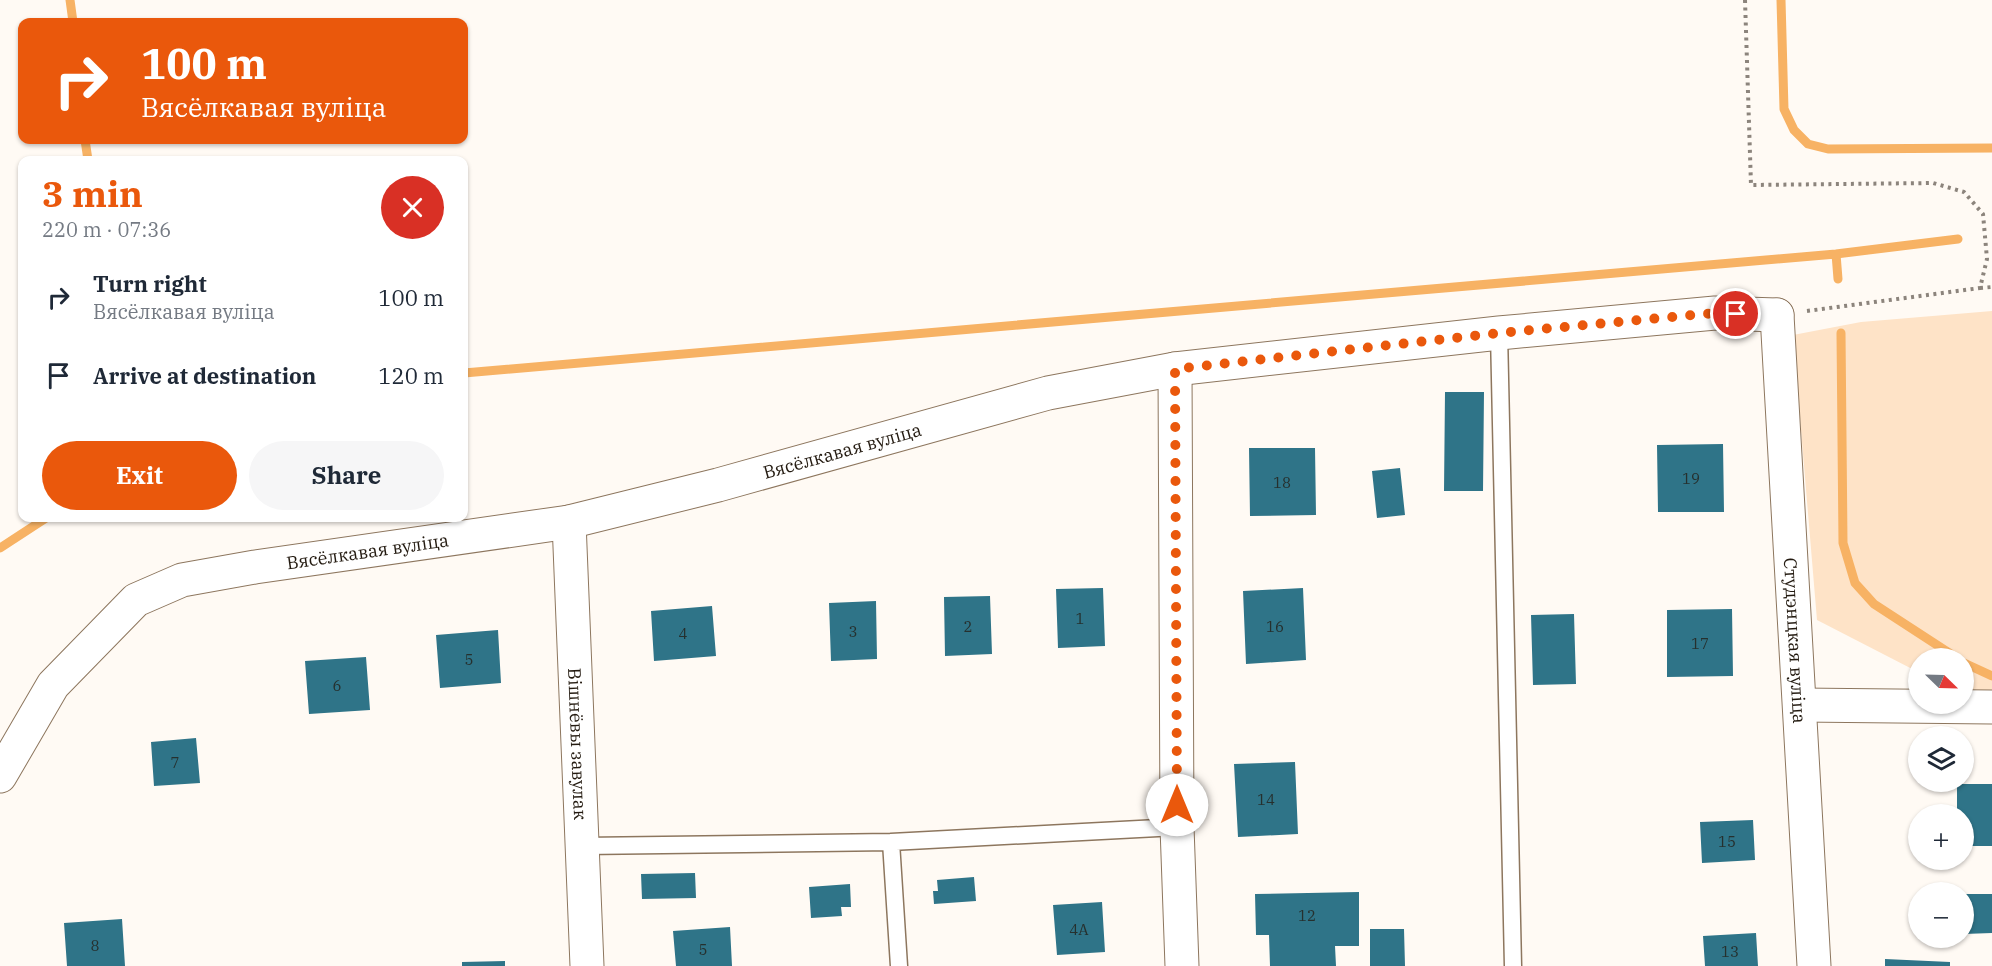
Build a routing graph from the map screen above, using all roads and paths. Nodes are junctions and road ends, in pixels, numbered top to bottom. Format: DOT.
graph roads {
  1 [pos="1745,0"];
  2 [pos="1992,287"];
  3 [pos="1980,288"];
  4 [pos="1777,315"];
  5 [pos="1499,333"];
  6 [pos="1175,369"];
  7 [pos="569,522"];
  8 [pos="1800,705"];
  9 [pos="1992,706"];
  10 [pos="0,776"];
  11 [pos="1177,828"];
  12 [pos="891,842"];
  13 [pos="583,846"];
  14 [pos="587,966"];
  15 [pos="899,966"];
  16 [pos="1182,966"];
  17 [pos="1513,966"];
  18 [pos="1814,966"];
  1 -- 3 [label="path"];
  2 -- 3 [label="path"];
  3 -- 4 [label="path"];
  4 -- 5 [label="street, Вясёлкавая вуліца"];
  4 -- 8 [label="street, Студэнцкая вуліца"];
  5 -- 6 [label="street, Вясёлкавая вуліца"];
  5 -- 17 [label="lane"];
  6 -- 7 [label="street, Вясёлкавая вуліца"];
  6 -- 11 [label="street"];
  7 -- 10 [label="street, Вясёлкавая вуліца"];
  7 -- 13 [label="street, Вішнёвы завулак"];
  8 -- 9 [label="street"];
  8 -- 18 [label="street, Студэнцкая вуліца"];
  11 -- 12 [label="lane"];
  11 -- 16 [label="street"];
  12 -- 13 [label="lane"];
  12 -- 15 [label="lane"];
  13 -- 14 [label="street, Вішнёвы завулак"];
}
